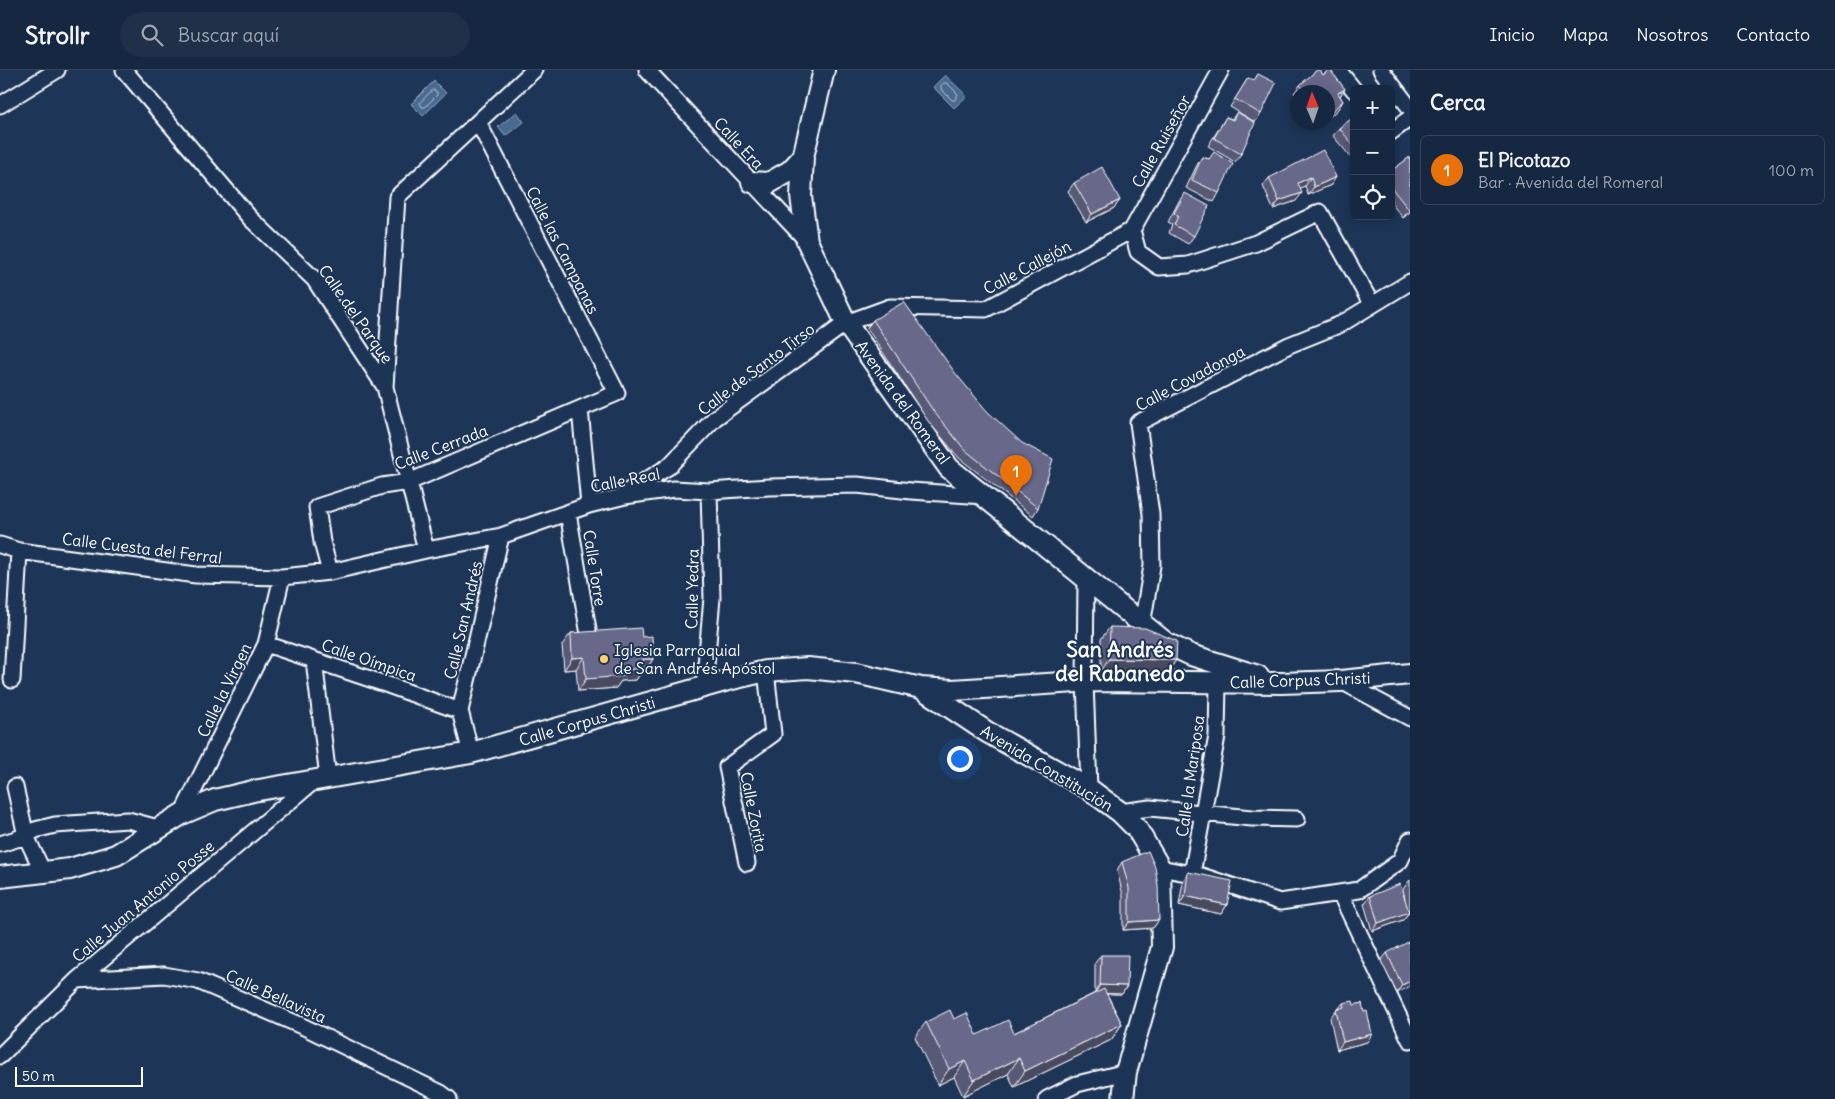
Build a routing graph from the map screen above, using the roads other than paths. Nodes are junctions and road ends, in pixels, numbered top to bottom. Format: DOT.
graph roads {
  1 [pos="57,70"];
  2 [pos="124,70"];
  3 [pos="534,70"];
  4 [pos="647,70"];
  5 [pos="824,70"];
  6 [pos="1221,70"];
  7 [pos="1338,70"];
  8 [pos="1381,70"];
  9 [pos="1350,85"];
  10 [pos="0,105"];
  11 [pos="1410,108"];
  12 [pos="1410,118"];
  13 [pos="478,122"];
  14 [pos="1394,130"];
  15 [pos="803,157"];
  16 [pos="752,182"];
  17 [pos="1132,230"];
  18 [pos="807,241"];
  19 [pos="1410,282"];
  20 [pos="1372,305"];
  21 [pos="846,323"];
  22 [pos="385,386"];
  23 [pos="617,394"];
  24 [pos="580,409"];
  25 [pos="409,482"];
  26 [pos="709,491"];
  27 [pos="984,496"];
  28 [pos="617,498"];
  29 [pos="589,505"];
  30 [pos="568,513"];
  31 [pos="500,536"];
  32 [pos="0,545"];
  33 [pos="426,550"];
  34 [pos="19,551"];
  35 [pos="330,572"];
  36 [pos="282,577"];
  37 [pos="1086,579"];
  38 [pos="1142,625"];
  39 [pos="588,629"];
  40 [pos="266,644"];
  41 [pos="1191,654"];
  42 [pos="314,660"];
  43 [pos="766,671"];
  44 [pos="1410,674"];
  45 [pos="12,680"];
  46 [pos="1190,681"];
  47 [pos="1341,681"];
  48 [pos="1085,682"];
  49 [pos="1218,682"];
  50 [pos="1281,683"];
  51 [pos="704,688"];
  52 [pos="921,688"];
  53 [pos="968,689"];
  54 [pos="460,711"];
  55 [pos="1410,718"];
  56 [pos="970,721"];
  57 [pos="471,753"];
  58 [pos="322,779"];
  59 [pos="15,787"];
  60 [pos="1089,789"];
  61 [pos="1120,812"];
  62 [pos="182,814"];
  63 [pos="1203,814"];
  64 [pos="1297,819"];
  65 [pos="158,828"];
  66 [pos="26,836"];
  67 [pos="1410,840"];
  68 [pos="0,844"];
  69 [pos="747,864"];
  70 [pos="1160,868"];
  71 [pos="43,872"];
  72 [pos="1192,874"];
  73 [pos="0,877"];
  74 [pos="1340,893"];
  75 [pos="77,980"];
  76 [pos="1410,1040"];
  77 [pos="0,1056"];
  78 [pos="1126,1072"];
  79 [pos="449,1099"];
  80 [pos="1047,1099"];
  81 [pos="1123,1099"];
  1 -- 10 [label="street"];
  2 -- 22 [label="street, Calle del Parque"];
  3 -- 13 [label="street"];
  4 -- 16 [label="street, Calle Era"];
  5 -- 15 [label="street, Avenida del Romeral"];
  6 -- 17 [label="street, Calle Ruiseñor"];
  7 -- 9 [label="street"];
  8 -- 11 [label="street"];
  12 -- 14 [label="street"];
  13 -- 22 [label="street"];
  13 -- 23 [label="street, Calle las Campanas"];
  15 -- 16 [label="street"];
  15 -- 18 [label="street, Avenida del Romeral"];
  16 -- 18 [label="street, Calle Era"];
  17 -- 20 [label="street"];
  17 -- 21 [label="street, Calle Callejón"];
  18 -- 21 [label="street, Avenida del Romeral"];
  19 -- 20 [label="street, Calle Covadonga"];
  20 -- 38 [label="street, Calle Covadonga"];
  21 -- 27 [label="street, Avenida del Romeral"];
  21 -- 28 [label="street, Calle de Santo Tirso"];
  22 -- 25 [label="street, Calle del Parque"];
  23 -- 24 [label="street, Calle Cerrada"];
  24 -- 25 [label="street, Calle Cerrada"];
  24 -- 29 [label="street"];
  25 -- 33 [label="street, Calle del Parque"];
  25 -- 35 [label="street, Calle Cerrada"];
  26 -- 27 [label="street, Calle Real"];
  26 -- 28 [label="street, Calle Real"];
  26 -- 51 [label="street, Calle Yedra"];
  27 -- 37 [label="street, Avenida del Romeral"];
  28 -- 29 [label="street, Calle Real"];
  29 -- 30 [label="street, Calle Real"];
  30 -- 31 [label="street, Calle Real"];
  30 -- 39 [label="street, Calle Torre"];
  31 -- 33 [label="street, Calle Real"];
  31 -- 54 [label="street, Calle San Andrés"];
  32 -- 34 [label="street, Calle Cuesta del Ferral"];
  33 -- 35 [label="street, Calle Real"];
  34 -- 36 [label="street, Calle Cuesta del Ferral"];
  34 -- 45 [label="street"];
  35 -- 36 [label="street, Calle Real"];
  36 -- 40 [label="street, Calle la Virgen"];
  37 -- 38 [label="street, Avenida del Romeral"];
  37 -- 48 [label="street"];
  38 -- 41 [label="street, Avenida del Romeral"];
  40 -- 42 [label="street, Calle Oímpica"];
  40 -- 62 [label="street, Calle la Virgen"];
  41 -- 46 [label="street"];
  41 -- 50 [label="street, Avenida del Romeral"];
  42 -- 54 [label="street, Calle Oímpica"];
  42 -- 58 [label="street"];
  43 -- 51 [label="street, Calle Corpus Christi"];
  43 -- 52 [label="street, Calle Corpus Christi"];
  43 -- 69 [label="street, Calle Zorita"];
  44 -- 47 [label="street, Calle Corpus Christi"];
  46 -- 48 [label="street, Calle Corpus Christi"];
  46 -- 49 [label="street, Calle Corpus Christi"];
  47 -- 50 [label="street, Calle Corpus Christi"];
  47 -- 55 [label="street"];
  48 -- 53 [label="street, Calle Corpus Christi"];
  48 -- 60 [label="street"];
  49 -- 50 [label="street, Calle Corpus Christi"];
  49 -- 63 [label="street, Calle la Mariposa"];
  51 -- 57 [label="street, Calle Corpus Christi"];
  52 -- 53 [label="street, Calle Corpus Christi"];
  52 -- 56 [label="street, Avenida Constitución"];
  53 -- 56 [label="street, Avenida Constitución"];
  54 -- 57 [label="street"];
  56 -- 60 [label="street, Avenida Constitución"];
  57 -- 58 [label="street, Calle Corpus Christi"];
  58 -- 62 [label="street, Calle Corpus Christi"];
  58 -- 75 [label="street, Calle Juan Antonio Posse"];
  59 -- 66 [label="street"];
  60 -- 61 [label="street, Avenida Constitución"];
  61 -- 63 [label="street"];
  61 -- 70 [label="street, Avenida Constitución"];
  62 -- 65 [label="street, Calle Corpus Christi"];
  63 -- 64 [label="street"];
  63 -- 72 [label="street, Calle la Mariposa"];
  65 -- 66 [label="street"];
  65 -- 71 [label="street, Calle Corpus Christi"];
  66 -- 68 [label="street"];
  66 -- 71 [label="street"];
  67 -- 74 [label="street"];
  70 -- 72 [label="street"];
  70 -- 78 [label="street, Avenida Constitución"];
  71 -- 73 [label="street, Calle Corpus Christi"];
  72 -- 74 [label="street"];
  74 -- 76 [label="street"];
  75 -- 77 [label="street, Calle Juan Antonio Posse"];
  75 -- 79 [label="street, Calle Bellavista"];
  78 -- 80 [label="street"];
  78 -- 81 [label="street, Avenida Constitución"];
}
